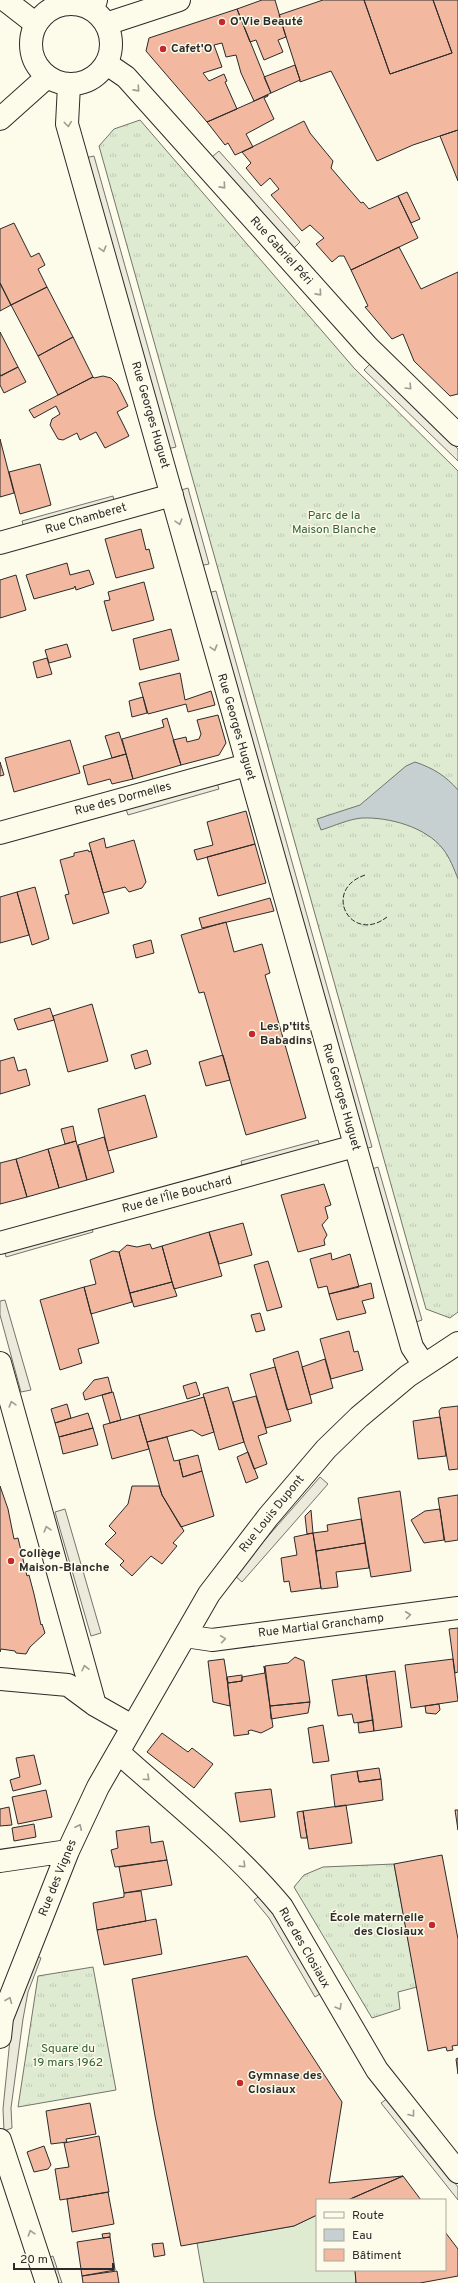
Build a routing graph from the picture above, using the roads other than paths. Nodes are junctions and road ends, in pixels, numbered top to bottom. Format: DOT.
graph roads {
  1 [pos="5,0"];
  2 [pos="179,0"];
  3 [pos="98,11"];
  4 [pos="36,24"];
  5 [pos="107,64"];
  6 [pos="47,77"];
  7 [pos="69,85"];
  8 [pos="0,119"];
  9 [pos="458,435"];
  10 [pos="172,495"];
  11 [pos="0,543"];
  12 [pos="247,765"];
  13 [pos="0,833"];
  14 [pos="355,1146"];
  15 [pos="0,1243"];
  16 [pos="458,1343"];
  17 [pos="0,1363"];
  18 [pos="424,1365"];
  19 [pos="458,1608"];
  20 [pos="185,1636"];
  21 [pos="0,1679"];
  22 [pos="95,1705"];
  23 [pos="132,1726"];
  24 [pos="118,1752"];
  25 [pos="68,1851"];
  26 [pos="0,1861"];
  27 [pos="0,2037"];
  28 [pos="0,2140"];
  29 [pos="458,2172"];
  30 [pos="47,2283"];
  1 -- 4 [label="street"];
  2 -- 3 [label="street"];
  3 -- 4 [label="street"];
  3 -- 5 [label="street"];
  4 -- 6 [label="street"];
  5 -- 7 [label="street"];
  5 -- 9 [label="street, Rue Gabriel Péri, one-way"];
  6 -- 7 [label="street"];
  6 -- 8 [label="street"];
  7 -- 10 [label="street, Rue Georges Huguet, one-way"];
  10 -- 11 [label="street, Rue Chamberet"];
  10 -- 12 [label="street, Rue Georges Huguet, one-way"];
  12 -- 13 [label="street, Rue des Dormelles"];
  12 -- 14 [label="street, Rue Georges Huguet"];
  14 -- 15 [label="street, Rue de l'Île Bouchard"];
  14 -- 18 [label="street, Rue Georges Huguet"];
  16 -- 18 [label="street, Rue Louis Dupont"];
  22 -- 17 [label="street, one-way"];
  18 -- 20 [label="street, Rue Louis Dupont"];
  20 -- 19 [label="street, Rue Martial Granchamp, one-way"];
  20 -- 23 [label="street, Rue Louis Dupont"];
  21 -- 22 [label="street"];
  22 -- 23 [label="street"];
  23 -- 24 [label="street, Rue des Vignes"];
  25 -- 24 [label="street, Rue des Vignes, one-way"];
  24 -- 29 [label="street, Rue des Closiaux, one-way"];
  25 -- 26 [label="street"];
  27 -- 25 [label="street, Rue des Vignes, one-way"];
  30 -- 28 [label="street, one-way"];
}
